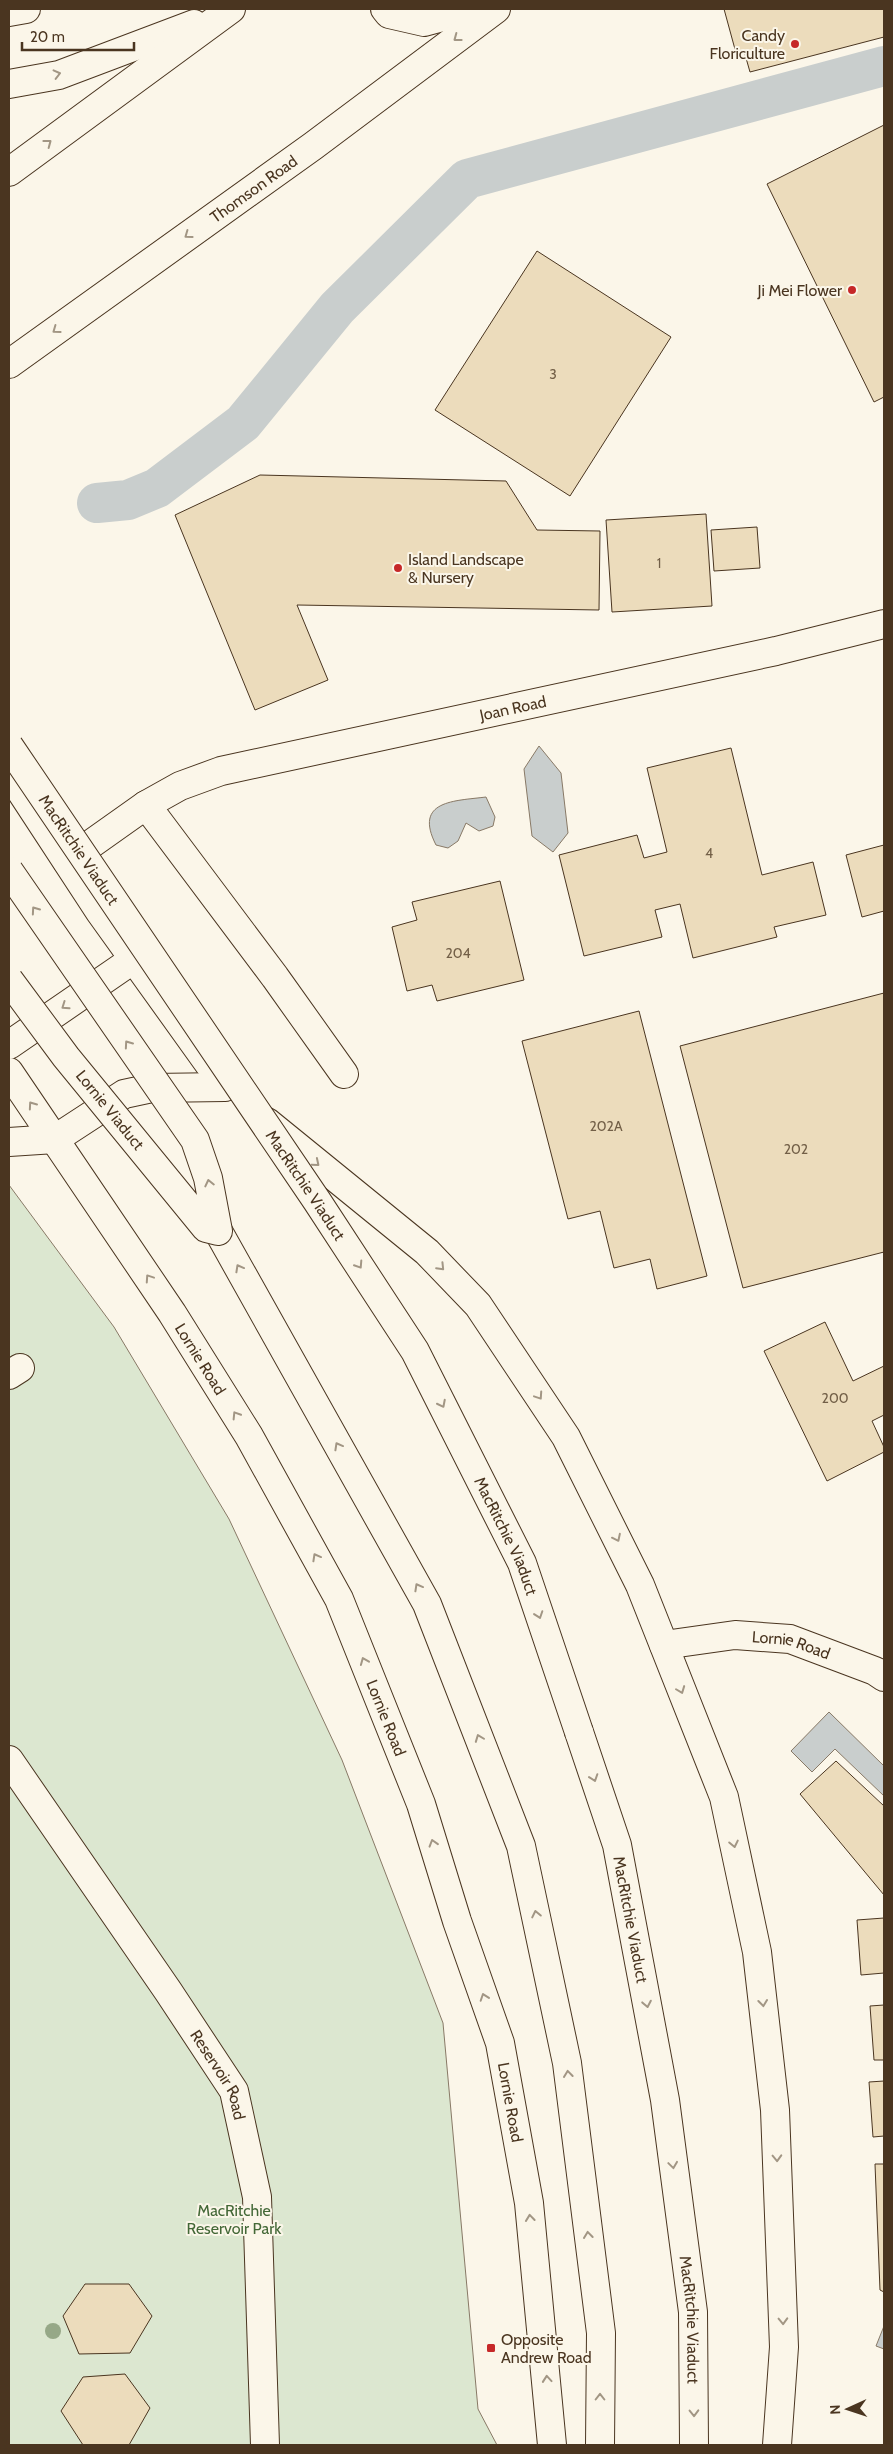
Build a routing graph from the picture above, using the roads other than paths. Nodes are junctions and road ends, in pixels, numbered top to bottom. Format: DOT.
graph roads {
  1 [pos="26,9"];
  2 [pos="386,9"];
  3 [pos="472,9"];
  4 [pos="496,9"];
  5 [pos="227,11"];
  6 [pos="9,12"];
  7 [pos="9,84"];
  8 [pos="9,172"];
  9 [pos="9,364"];
  10 [pos="884,624"];
  11 [pos="9,746"];
  12 [pos="9,773"];
  13 [pos="146,805"];
  14 [pos="67,860"];
  15 [pos="9,871"];
  16 [pos="134,958"];
  17 [pos="9,980"];
  18 [pos="9,1045"];
  19 [pos="9,1072"];
  20 [pos="344,1074"];
  21 [pos="225,1087"];
  22 [pos="56,1139"];
  23 [pos="9,1142"];
  24 [pos="218,1231"];
  25 [pos="664,1645"];
  26 [pos="884,1677"];
  27 [pos="9,1760"];
  28 [pos="265,2445"];
  29 [pos="552,2445"];
  30 [pos="600,2445"];
  31 [pos="694,2445"];
  32 [pos="778,2445"];
  1 -- 6 [label="main road"];
  2 -- 3 [label="main road"];
  4 -- 9 [label="main road, Thomson Road, one-way"];
  7 -- 5 [label="main road, one-way"];
  8 -- 5 [label="main road, one-way"];
  10 -- 13 [label="main road, Joan Road"];
  11 -- 31 [label="main road, MacRitchie Viaduct, one-way, bridge"];
  12 -- 14 [label="main road"];
  13 -- 14 [label="main road, Joan Road"];
  13 -- 20 [label="main road"];
  14 -- 16 [label="main road"];
  24 -- 15 [label="main road, one-way, bridge"];
  16 -- 18 [label="main road, one-way"];
  16 -- 21 [label="main road"];
  17 -- 24 [label="main road, Lornie Viaduct, bridge"];
  22 -- 19 [label="main road, Lornie Road, one-way"];
  21 -- 22 [label="main road"];
  21 -- 25 [label="main road, one-way"];
  22 -- 23 [label="main road"];
  29 -- 22 [label="main road, Lornie Road, one-way"];
  30 -- 24 [label="main road, one-way"];
  25 -- 26 [label="main road, Lornie Road"];
  25 -- 32 [label="main road, one-way"];
  27 -- 28 [label="main road, Reservoir Road"];
}
